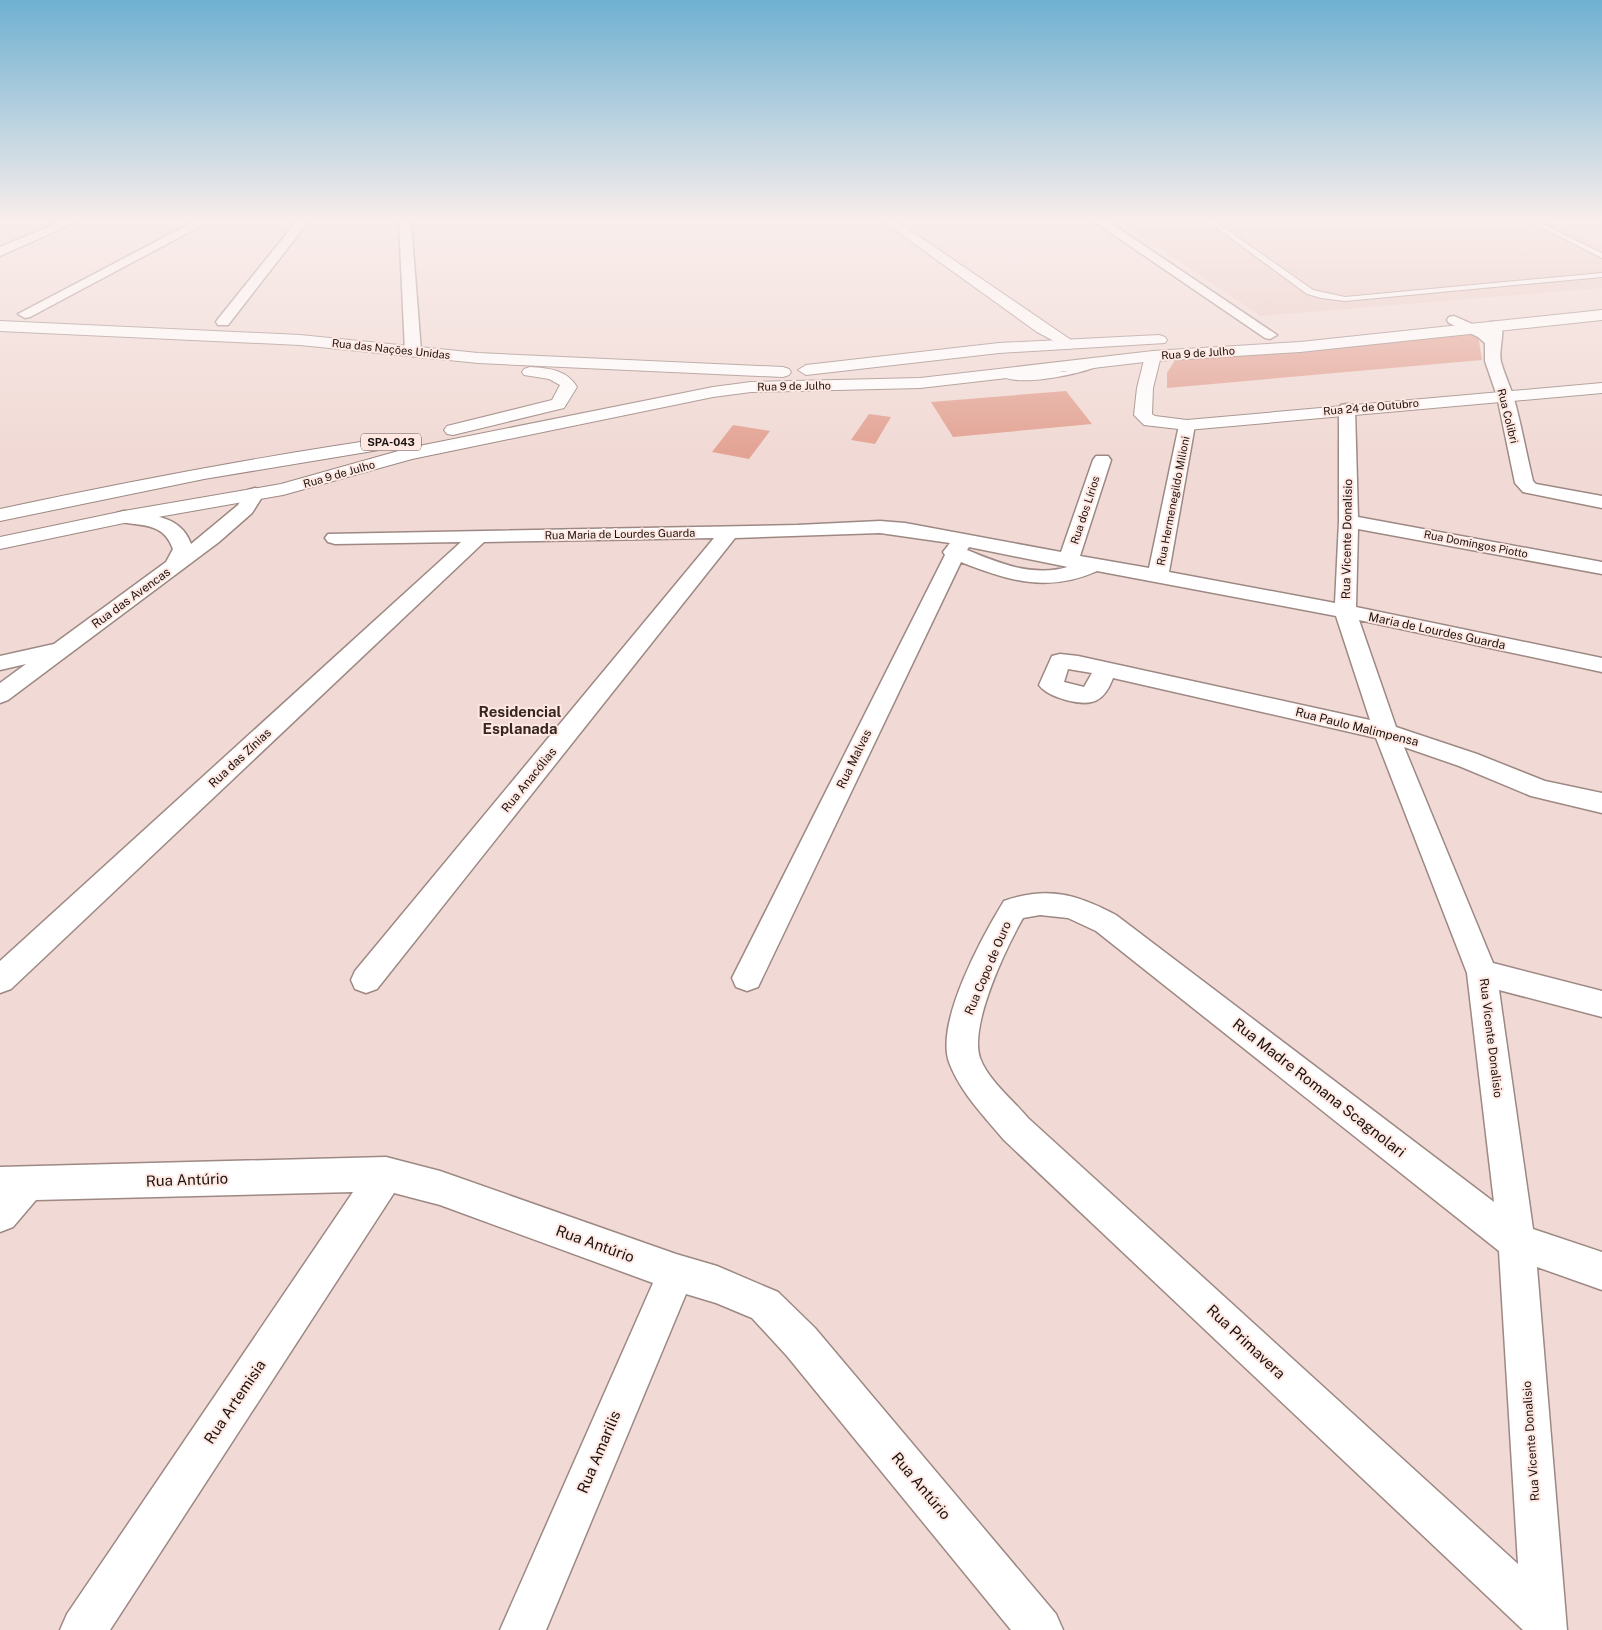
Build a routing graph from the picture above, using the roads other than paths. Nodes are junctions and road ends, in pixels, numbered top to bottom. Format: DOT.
graph roads {
  1 [pos="56,298"];
  2 [pos="242,298"];
  3 [pos="410,298"];
  4 [pos="998,298"];
  5 [pos="1216,298"];
  6 [pos="1332,298"];
  7 [pos="1355,298"];
  8 [pos="1602,310"];
  9 [pos="25,314"];
  10 [pos="1602,315"];
  11 [pos="1454,320"];
  12 [pos="223,322"];
  13 [pos="1494,325"];
  14 [pos="0,326"];
  15 [pos="1470,328"];
  16 [pos="1270,334"];
  17 [pos="0,336"];
  18 [pos="1492,342"];
  19 [pos="1069,344"];
  20 [pos="999,348"];
  21 [pos="413,351"];
  22 [pos="1202,353"];
  23 [pos="923,356"];
  24 [pos="1153,356"];
  25 [pos="1098,363"];
  26 [pos="1053,368"];
  27 [pos="1019,371"];
  28 [pos="783,372"];
  29 [pos="996,374"];
  30 [pos="751,387"];
  31 [pos="1602,388"];
  32 [pos="1505,396"];
  33 [pos="1346,409"];
  34 [pos="1187,424"];
  35 [pos="453,430"];
  36 [pos="1102,460"];
  37 [pos="248,465"];
  38 [pos="255,494"];
  39 [pos="85,496"];
  40 [pos="1602,502"];
  41 [pos="0,515"];
  42 [pos="124,517"];
  43 [pos="1349,521"];
  44 [pos="84,525"];
  45 [pos="729,532"];
  46 [pos="479,536"];
  47 [pos="335,538"];
  48 [pos="0,543"];
  49 [pos="959,546"];
  50 [pos="1068,561"];
  51 [pos="1095,566"];
  52 [pos="1602,568"];
  53 [pos="172,569"];
  54 [pos="1158,578"];
  55 [pos="1345,611"];
  56 [pos="60,649"];
  57 [pos="0,663"];
  58 [pos="1602,665"];
  59 [pos="1105,670"];
  60 [pos="0,696"];
  61 [pos="1386,732"];
  62 [pos="1602,803"];
  63 [pos="1039,902"];
  64 [pos="1482,973"];
  65 [pos="747,978"];
  66 [pos="0,980"];
  67 [pos="366,980"];
  68 [pos="1602,1004"];
  69 [pos="963,1054"];
  70 [pos="386,1174"];
  71 [pos="14,1184"];
  72 [pos="0,1214"];
  73 [pos="1517,1242"];
  74 [pos="1602,1271"];
  75 [pos="676,1273"];
  76 [pos="1027,1622"];
  77 [pos="1545,1624"];
  78 [pos="83,1630"];
  79 [pos="523,1630"];
  1 -- 9 [label="street"];
  2 -- 12 [label="street"];
  3 -- 21 [label="street"];
  4 -- 19 [label="main road"];
  5 -- 16 [label="street"];
  6 -- 7 [label="lane"];
  8 -- 11 [label="main road, Rua 9 de Julho"];
  10 -- 13 [label="main road, Rua 9 de Julho"];
  11 -- 15 [label="street"];
  11 -- 16 [label="main road, Rua 9 de Julho"];
  13 -- 15 [label="main road, Rua 9 de Julho"];
  13 -- 18 [label="street, Rua Colibri"];
  14 -- 21 [label="main road, Rua das Nações Unidas"];
  15 -- 18 [label="street"];
  15 -- 22 [label="main road, Rua 9 de Julho"];
  16 -- 19 [label="main road, Rua 9 de Julho"];
  16 -- 22 [label="main road"];
  17 -- 35 [label="main road, Rua das Nações Unidas"];
  18 -- 32 [label="street, Rua Colibri"];
  19 -- 20 [label="main road, Rua 9 de Julho"];
  19 -- 26 [label="main road"];
  20 -- 23 [label="main road, Rua 9 de Julho"];
  20 -- 27 [label="main road"];
  21 -- 28 [label="main road, Rua das Nações Unidas"];
  22 -- 24 [label="main road, Rua 9 de Julho"];
  23 -- 28 [label="main road, Rua 9 de Julho"];
  23 -- 30 [label="main road"];
  24 -- 25 [label="main road, Rua 9 de Julho"];
  24 -- 34 [label="main road, Rua 24 de Outubro"];
  25 -- 26 [label="main road, Rua 9 de Julho"];
  25 -- 29 [label="lane"];
  26 -- 27 [label="main road, Rua 9 de Julho"];
  27 -- 29 [label="main road, Rua 9 de Julho"];
  28 -- 35 [label="main road, Rua 9 de Julho / SPA-043"];
  29 -- 30 [label="main road, Rua 9 de Julho"];
  30 -- 38 [label="main road, Rua 9 de Julho / SPA-043"];
  31 -- 32 [label="main road, Rua 24 de Outubro"];
  32 -- 33 [label="main road, Rua 24 de Outubro"];
  32 -- 40 [label="street, Rua Colibri"];
  33 -- 34 [label="main road, Rua 24 de Outubro"];
  33 -- 43 [label="street, Rua Vicente Donalisio"];
  34 -- 54 [label="street, Rua Hermenegildo Milioni"];
  35 -- 37 [label="main road, Rua 9 de Julho / SPA-043"];
  36 -- 50 [label="street, Rua dos Lírios"];
  37 -- 38 [label="main road"];
  37 -- 39 [label="main road, Rua 9 de Julho / SPA-043"];
  38 -- 42 [label="main road, Rua 9 de Julho / SPA-043"];
  38 -- 53 [label="street, Rua das Avencas"];
  39 -- 41 [label="main road, Rua 9 de Julho / SPA-043"];
  39 -- 44 [label="main road"];
  42 -- 44 [label="main road, Rua 9 de Julho / SPA-043"];
  42 -- 53 [label="street"];
  43 -- 52 [label="street, Rua Domingos Piotto"];
  43 -- 55 [label="street, Rua Vicente Donalisio"];
  44 -- 48 [label="main road, Rua 9 de Julho / SPA-043"];
  45 -- 46 [label="street, Rua Maria de Lourdes Guarda"];
  45 -- 49 [label="street, Rua Maria de Lourdes Guarda"];
  45 -- 67 [label="street, Rua Anacólias"];
  46 -- 47 [label="street, Rua Maria de Lourdes Guarda"];
  46 -- 66 [label="street, Rua das Zínias"];
  49 -- 50 [label="street, Rua Maria de Lourdes Guarda"];
  49 -- 51 [label="street, Rua Maria de Lourdes Guarda"];
  49 -- 65 [label="street, Rua Malvas"];
  50 -- 51 [label="street, Rua Maria de Lourdes Guarda"];
  51 -- 54 [label="street, Maria de Lourdes Guarda"];
  53 -- 56 [label="street, Rua das Avencas"];
  54 -- 55 [label="street, Maria de Lourdes Guarda"];
  55 -- 58 [label="street, Maria de Lourdes Guarda"];
  55 -- 61 [label="street, Rua Vicente Donalisio"];
  56 -- 57 [label="street"];
  56 -- 60 [label="street, Rua das Avencas"];
  59 -- 61 [label="street, Rua Paulo Malimpensa"];
  61 -- 62 [label="street, Rua Paulo Malimpensa"];
  61 -- 64 [label="street, Rua Vicente Donalisio"];
  63 -- 69 [label="street, Rua Copo de Ouro"];
  63 -- 73 [label="street, Rua Madre Romana Scagnolari"];
  64 -- 68 [label="street"];
  64 -- 73 [label="street, Rua Vicente Donalisio"];
  69 -- 77 [label="street, Rua Primavera"];
  70 -- 71 [label="street, Rua Antúrio"];
  70 -- 75 [label="street, Rua Antúrio"];
  70 -- 78 [label="street, Rua Artemisia"];
  71 -- 72 [label="street"];
  73 -- 74 [label="street, Rua Madre Romana Scagnolari"];
  73 -- 77 [label="street, Rua Vicente Donalisio"];
  75 -- 76 [label="street, Rua Antúrio"];
  75 -- 79 [label="street, Rua Amarilis"];
}
